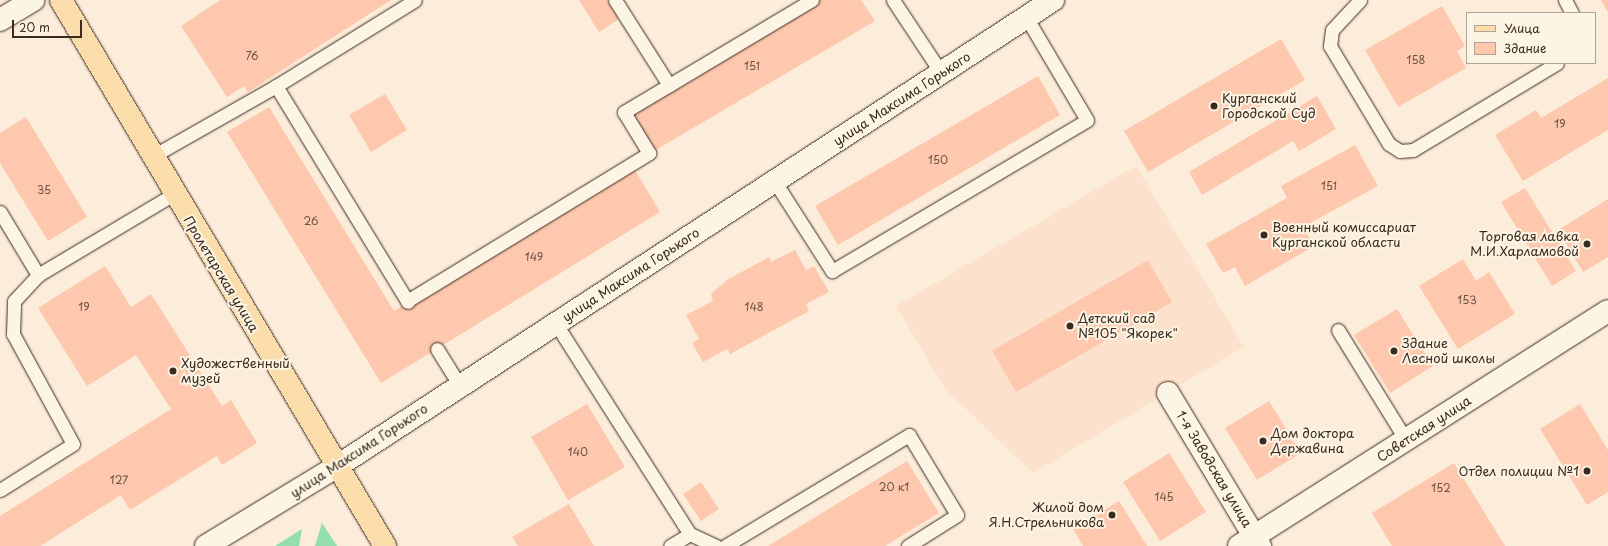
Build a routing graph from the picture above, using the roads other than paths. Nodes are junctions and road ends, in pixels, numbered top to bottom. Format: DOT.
graph roads {
  1 [pos="33,0"];
  2 [pos="61,0"];
  3 [pos="415,0"];
  4 [pos="615,0"];
  5 [pos="812,0"];
  6 [pos="893,0"];
  7 [pos="1052,0"];
  8 [pos="1360,0"];
  9 [pos="1564,0"];
  10 [pos="1571,12"];
  11 [pos="1026,17"];
  12 [pos="0,20"];
  13 [pos="1555,64"];
  14 [pos="942,74"];
  15 [pos="668,85"];
  16 [pos="276,86"];
  17 [pos="153,156"];
  18 [pos="775,182"];
  19 [pos="174,194"];
  20 [pos="0,212"];
  21 [pos="38,275"];
  22 [pos="1608,311"];
  23 [pos="556,324"];
  24 [pos="1338,330"];
  25 [pos="437,348"];
  26 [pos="460,386"];
  27 [pos="1168,393"];
  28 [pos="1406,440"];
  29 [pos="336,468"];
  30 [pos="0,490"];
  31 [pos="690,534"];
  32 [pos="1247,544"];
  33 [pos="206,546"];
  34 [pos="385,546"];
  35 [pos="670,546"];
  36 [pos="716,546"];
  37 [pos="725,546"];
  38 [pos="908,546"];
  1 -- 12 [label="street"];
  2 -- 17 [label="main road, Пролетарская улица"];
  3 -- 16 [label="lane"];
  4 -- 15 [label="lane"];
  5 -- 15 [label="lane"];
  6 -- 14 [label="lane"];
  7 -- 11 [label="street, улица Максима Горького"];
  8 -- 13 [label="lane"];
  9 -- 10 [label="lane"];
  11 -- 14 [label="street, улица Максима Горького"];
  11 -- 18 [label="lane"];
  14 -- 18 [label="street, улица Максима Горького"];
  15 -- 16 [label="lane"];
  16 -- 17 [label="lane"];
  17 -- 19 [label="main road, Пролетарская улица"];
  18 -- 23 [label="street, улица Максима Горького"];
  19 -- 21 [label="lane"];
  19 -- 29 [label="main road, Пролетарская улица"];
  20 -- 21 [label="lane"];
  21 -- 30 [label="lane"];
  22 -- 28 [label="street, Советская улица"];
  23 -- 26 [label="street, улица Максима Горького"];
  23 -- 31 [label="lane"];
  24 -- 28 [label="lane"];
  25 -- 26 [label="lane"];
  26 -- 29 [label="street, улица Максима Горького"];
  27 -- 32 [label="street, 1-я Заводская улица"];
  28 -- 32 [label="street, Советская улица"];
  29 -- 33 [label="street, улица Максима Горького"];
  29 -- 34 [label="main road, Пролетарская улица"];
  31 -- 35 [label="lane"];
  31 -- 36 [label="lane"];
  37 -- 38 [label="lane"];
}
